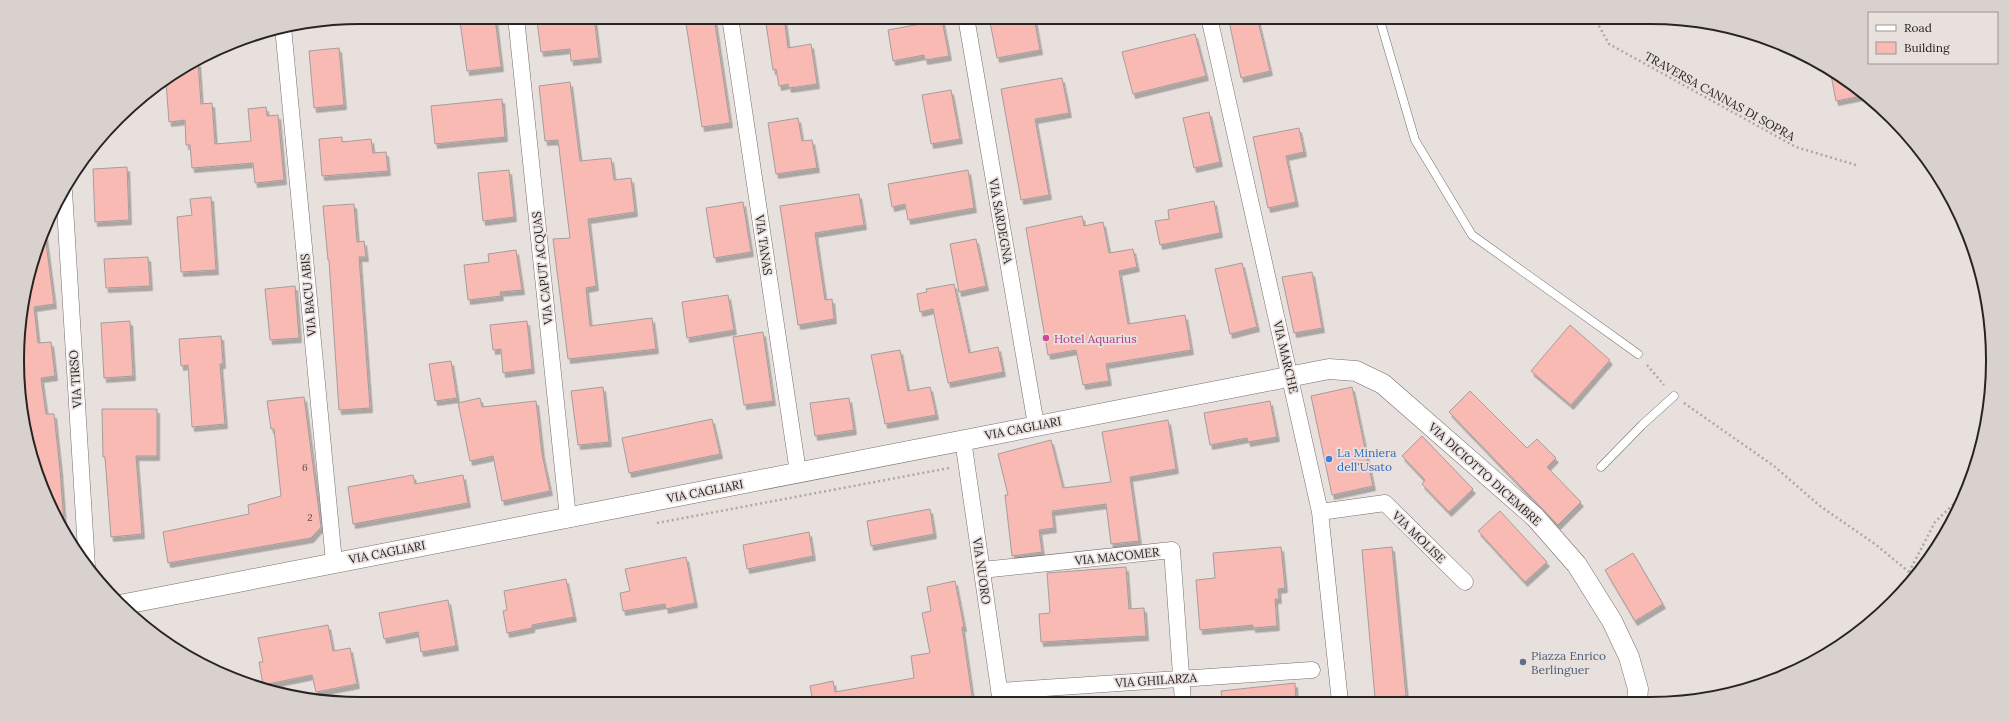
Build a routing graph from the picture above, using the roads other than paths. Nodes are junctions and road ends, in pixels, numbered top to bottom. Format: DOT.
graph roads {
  1 [pos="517,24"];
  2 [pos="731,24"];
  3 [pos="967,24"];
  4 [pos="1211,24"];
  5 [pos="1381,24"];
  6 [pos="284,33"];
  7 [pos="65,201"];
  8 [pos="1638,354"];
  9 [pos="1291,376"];
  10 [pos="1674,396"];
  11 [pos="1036,425"];
  12 [pos="963,440"];
  13 [pos="1601,467"];
  14 [pos="798,472"];
  15 [pos="1320,512"];
  16 [pos="568,518"];
  17 [pos="86,554"];
  18 [pos="334,562"];
  19 [pos="982,570"];
  20 [pos="1465,582"];
  21 [pos="129,603"];
  22 [pos="1312,670"];
  23 [pos="1181,678"];
  24 [pos="1000,697"];
  25 [pos="1183,697"];
  26 [pos="1339,697"];
  27 [pos="1637,697"];
  1 -- 16 [label="street, VIA CAPUT ACQUAS"];
  2 -- 14 [label="street, VIA TANAS"];
  3 -- 11 [label="street, VIA SARDEGNA"];
  4 -- 9 [label="street, VIA MARCHE"];
  5 -- 8 [label="lane"];
  6 -- 18 [label="street, VIA BACU ABIS"];
  7 -- 17 [label="street, VIA TIRSO"];
  9 -- 11 [label="street, VIA CAGLIARI"];
  9 -- 15 [label="street, VIA MARCHE"];
  9 -- 27 [label="street, VIA DICIOTTO DICEMBRE"];
  10 -- 13 [label="lane"];
  11 -- 12 [label="street, VIA CAGLIARI"];
  12 -- 14 [label="street, VIA CAGLIARI"];
  12 -- 19 [label="street, VIA NUORO"];
  14 -- 16 [label="street, VIA CAGLIARI"];
  15 -- 20 [label="street, VIA MOLISE"];
  15 -- 26 [label="street, VIA MARCHE"];
  16 -- 18 [label="street, VIA CAGLIARI"];
  18 -- 21 [label="street, VIA CAGLIARI"];
  19 -- 23 [label="street, VIA MACOMER"];
  19 -- 24 [label="street, VIA NUORO"];
  22 -- 23 [label="street, VIA GHILARZA"];
  23 -- 24 [label="street, VIA GHILARZA"];
  23 -- 25 [label="street, VIA MACOMER"];
}
